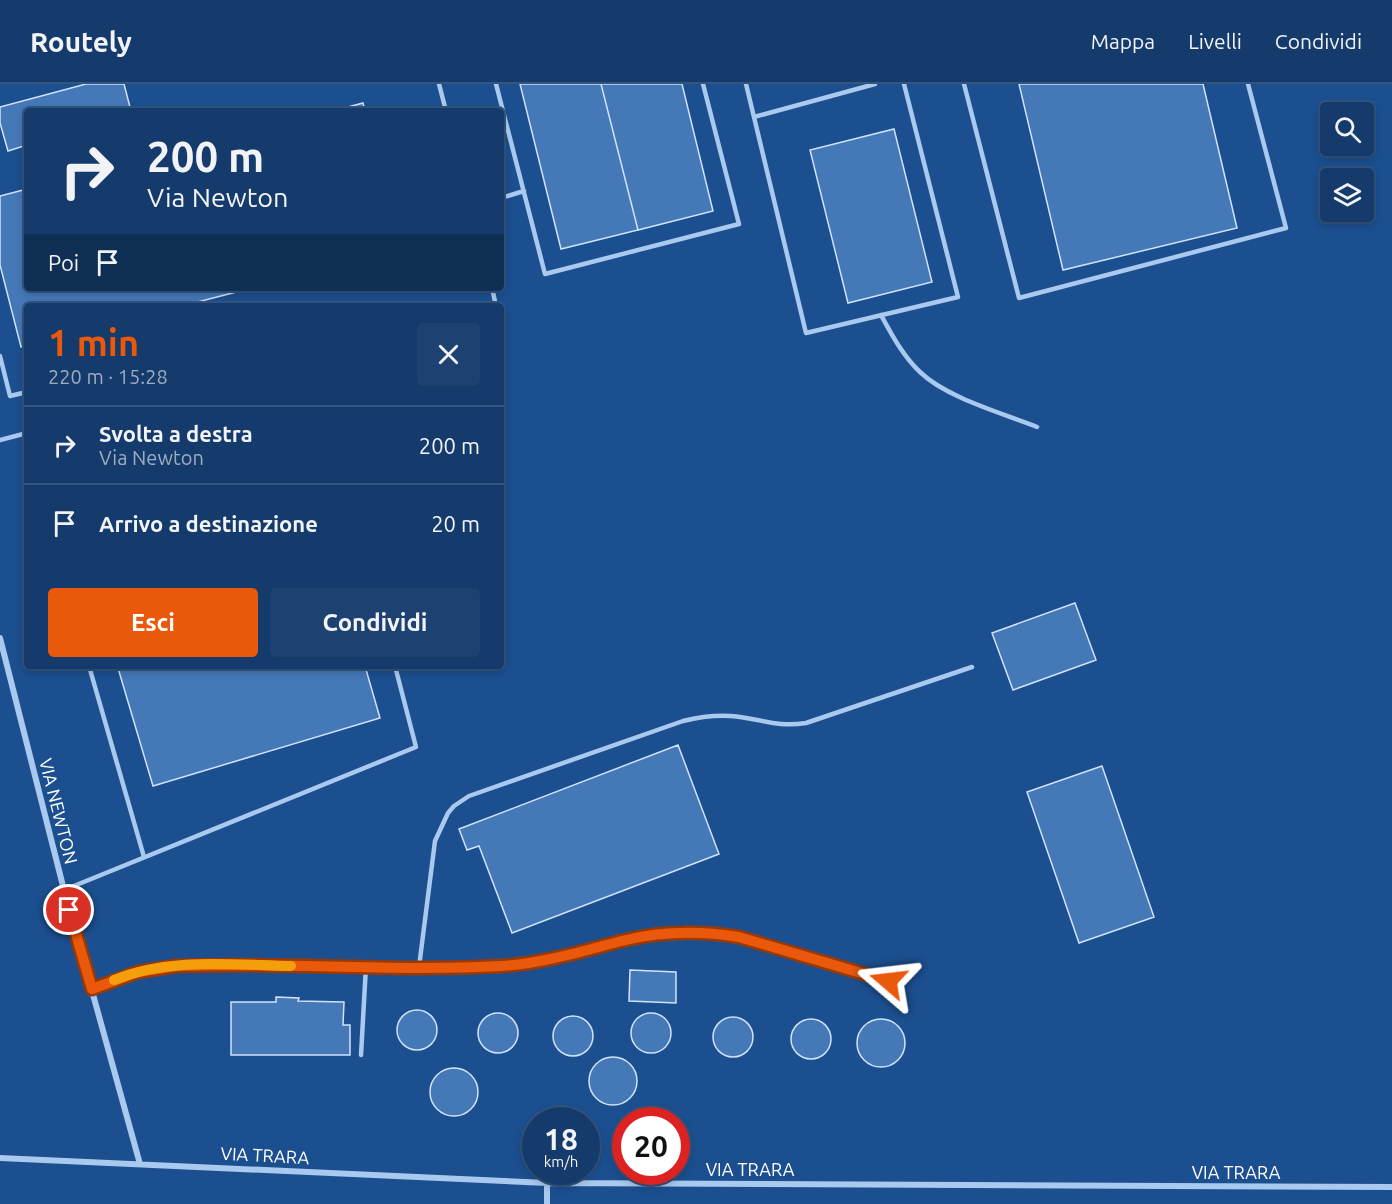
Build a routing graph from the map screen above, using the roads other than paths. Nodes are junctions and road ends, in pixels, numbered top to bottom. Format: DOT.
graph roads {
  1 [pos="439,84"];
  2 [pos="496,84"];
  3 [pos="703,84"];
  4 [pos="746,84"];
  5 [pos="875,84"];
  6 [pos="904,84"];
  7 [pos="964,84"];
  8 [pos="1248,84"];
  9 [pos="445,108"];
  10 [pos="502,108"];
  11 [pos="504,115"];
  12 [pos="754,117"];
  13 [pos="524,191"];
  14 [pos="504,197"];
  15 [pos="881,315"];
  16 [pos="0,356"];
  17 [pos="24,393"];
  18 [pos="1037,427"];
  19 [pos="24,434"];
  20 [pos="0,440"];
  21 [pos="0,638"];
  22 [pos="972,667"];
  23 [pos="90,669"];
  24 [pos="396,669"];
  25 [pos="144,857"];
  26 [pos="64,890"];
  27 [pos="366,966"];
  28 [pos="419,967"];
  29 [pos="888,981"];
  30 [pos="92,989"];
  31 [pos="361,1055"];
  32 [pos="0,1158"];
  33 [pos="140,1164"];
  34 [pos="522,1182"];
  35 [pos="600,1183"];
  36 [pos="547,1185"];
  37 [pos="1392,1187"];
  38 [pos="547,1204"];
  1 -- 9 [label="lane"];
  2 -- 10 [label="lane"];
  3 -- 13 [label="lane"];
  4 -- 12 [label="lane"];
  5 -- 12 [label="lane"];
  6 -- 15 [label="lane"];
  7 -- 8 [label="lane"];
  11 -- 13 [label="lane"];
  12 -- 15 [label="lane"];
  13 -- 14 [label="lane"];
  15 -- 18 [label="lane"];
  16 -- 17 [label="lane"];
  19 -- 20 [label="lane"];
  21 -- 26 [label="street, VIA NEWTON"];
  22 -- 28 [label="lane"];
  23 -- 25 [label="lane"];
  24 -- 25 [label="lane"];
  25 -- 26 [label="lane"];
  26 -- 30 [label="street, VIA NEWTON"];
  27 -- 28 [label="lane"];
  27 -- 30 [label="lane"];
  27 -- 31 [label="lane"];
  28 -- 29 [label="lane"];
  30 -- 33 [label="street, VIA NEWTON"];
  32 -- 33 [label="street, VIA TRARA"];
  33 -- 34 [label="street, VIA TRARA"];
  35 -- 37 [label="street, VIA TRARA"];
  36 -- 38 [label="street"];
}
